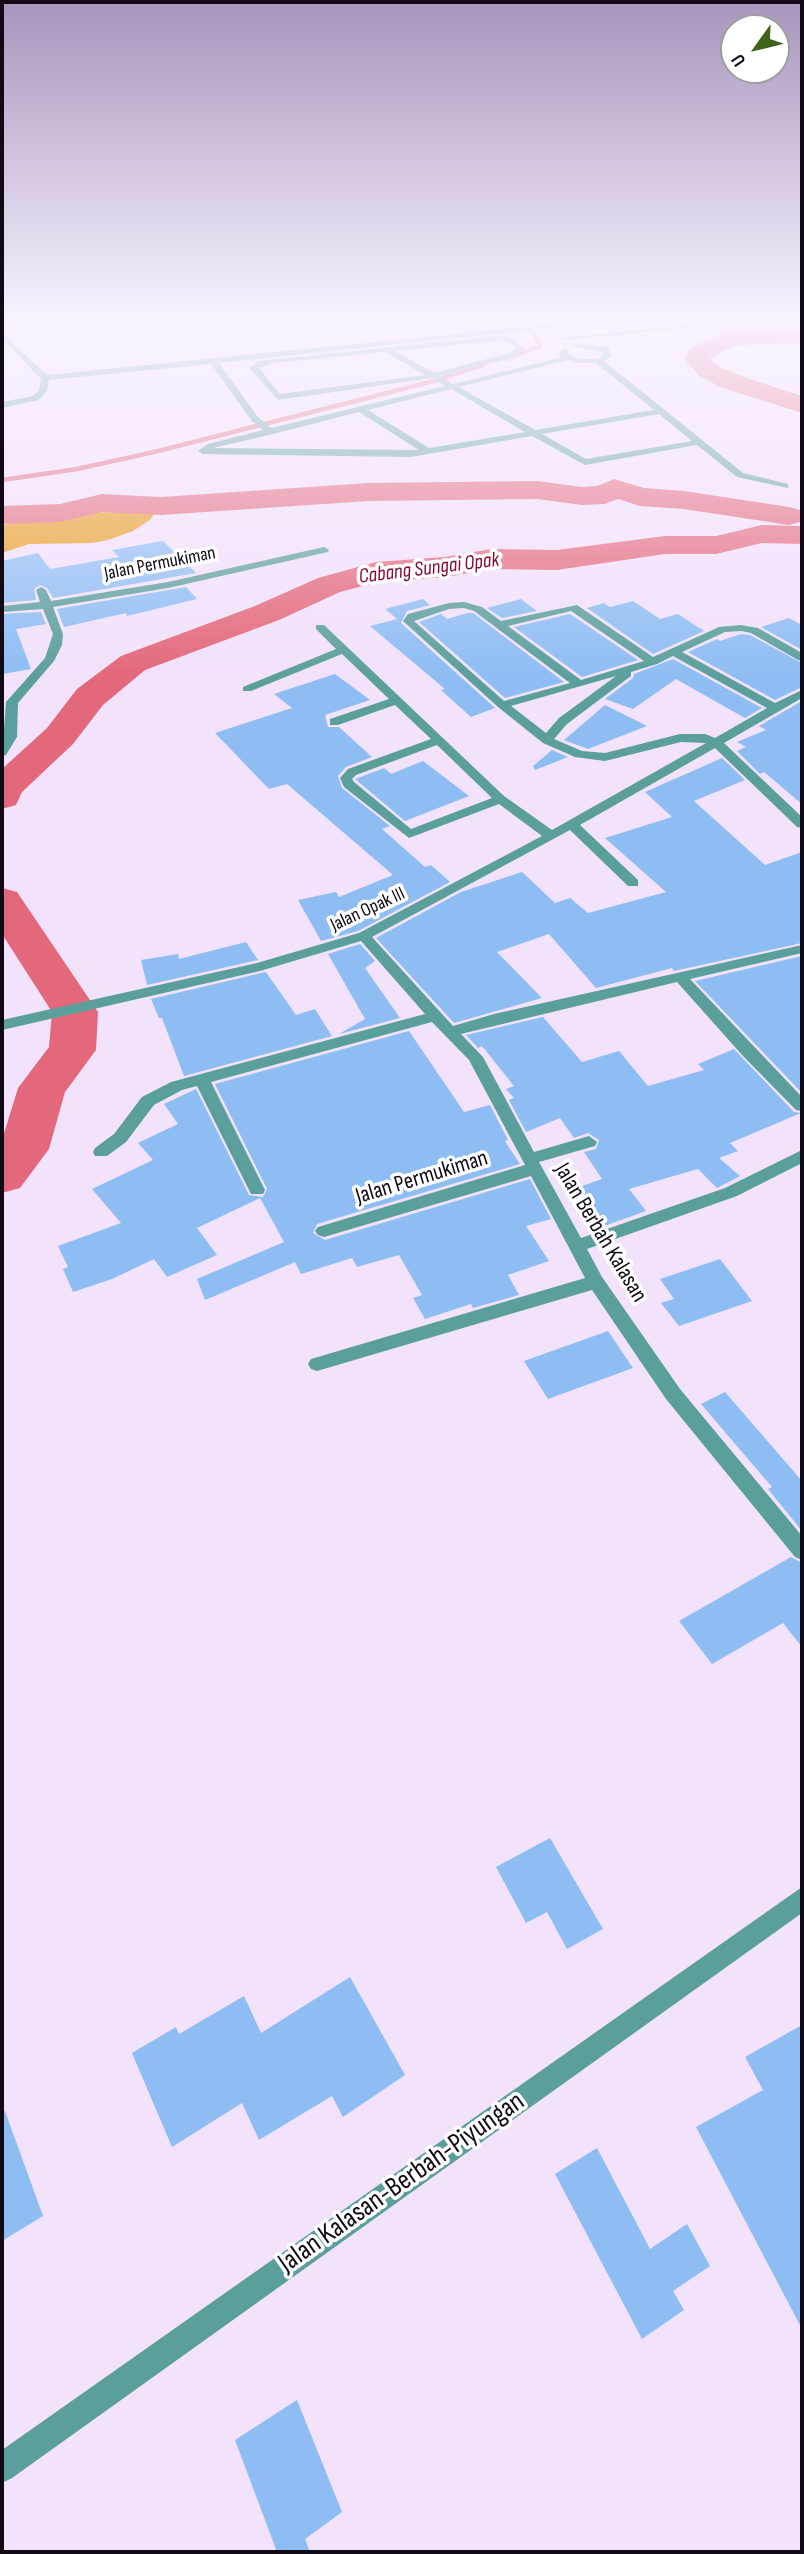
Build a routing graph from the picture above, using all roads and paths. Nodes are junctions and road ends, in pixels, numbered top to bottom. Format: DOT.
graph roads {
  1 [pos="406,438"];
  2 [pos="506,438"];
  3 [pos="544,438"];
  4 [pos="694,438"];
  5 [pos="238,439"];
  6 [pos="699,442"];
  7 [pos="429,452"];
  8 [pos="258,453"];
  9 [pos="785,486"];
  10 [pos="324,550"];
  11 [pos="41,590"];
  12 [pos="47,605"];
  13 [pos="2,609"];
  14 [pos="501,624"];
  15 [pos="320,627"];
  16 [pos="343,650"];
  17 [pos="674,652"];
  18 [pos="802,658"];
  19 [pos="653,662"];
  20 [pos="635,668"];
  21 [pos="579,684"];
  22 [pos="247,689"];
  23 [pos="802,693"];
  24 [pos="396,701"];
  25 [pos="502,705"];
  26 [pos="775,708"];
  27 [pos="334,722"];
  28 [pos="547,740"];
  29 [pos="438,741"];
  30 [pos="717,743"];
  31 [pos="2,752"];
  32 [pos="499,799"];
  33 [pos="801,822"];
  34 [pos="572,824"];
  35 [pos="551,836"];
  36 [pos="633,883"];
  37 [pos="364,936"];
  38 [pos="802,949"];
  39 [pos="681,978"];
  40 [pos="437,1016"];
  41 [pos="2,1024"];
  42 [pos="453,1031"];
  43 [pos="202,1080"];
  44 [pos="802,1106"];
  45 [pos="589,1142"];
  46 [pos="101,1152"];
  47 [pos="802,1156"];
  48 [pos="530,1164"];
  49 [pos="257,1190"];
  50 [pos="324,1231"];
  51 [pos="578,1246"];
  52 [pos="596,1282"];
  53 [pos="317,1364"];
  54 [pos="802,1551"];
  55 [pos="802,1899"];
  56 [pos="2,2468"];
  1 -- 7 [label="street"];
  2 -- 7 [label="street"];
  3 -- 6 [label="street"];
  4 -- 6 [label="street"];
  5 -- 8 [label="street"];
  5 -- 8 [label="street"];
  6 -- 9 [label="street"];
  7 -- 8 [label="street"];
  10 -- 12 [label="street, Jalan Permukiman"];
  11 -- 12 [label="street"];
  12 -- 13 [label="street, Jalan Permukiman"];
  12 -- 31 [label="street"];
  14 -- 19 [label="street"];
  14 -- 21 [label="street"];
  14 -- 25 [label="street"];
  15 -- 16 [label="street"];
  16 -- 22 [label="street"];
  16 -- 24 [label="street"];
  17 -- 18 [label="street"];
  17 -- 19 [label="street"];
  17 -- 26 [label="street"];
  19 -- 20 [label="street"];
  20 -- 21 [label="street"];
  20 -- 28 [label="street"];
  21 -- 25 [label="street"];
  23 -- 26 [label="street, Jalan Opak III"];
  24 -- 27 [label="street"];
  24 -- 29 [label="street"];
  25 -- 28 [label="street"];
  26 -- 30 [label="street, Jalan Opak III"];
  28 -- 30 [label="street"];
  29 -- 32 [label="street"];
  29 -- 32 [label="street"];
  30 -- 33 [label="street"];
  30 -- 34 [label="street, Jalan Opak III"];
  32 -- 35 [label="street"];
  34 -- 35 [label="street, Jalan Opak III"];
  34 -- 36 [label="street"];
  35 -- 37 [label="street, Jalan Opak III"];
  37 -- 40 [label="street, Jalan Berbah Kalasan"];
  37 -- 41 [label="street, Jalan Opak III"];
  38 -- 39 [label="street"];
  39 -- 42 [label="street"];
  39 -- 44 [label="street"];
  40 -- 42 [label="street, Jalan Berbah Kalasan"];
  40 -- 43 [label="street"];
  42 -- 48 [label="street, Jalan Berbah Kalasan"];
  43 -- 46 [label="street"];
  43 -- 49 [label="street"];
  45 -- 48 [label="street, Jalan Permukiman"];
  47 -- 51 [label="street"];
  48 -- 50 [label="street, Jalan Permukiman"];
  48 -- 51 [label="street, Jalan Berbah Kalasan"];
  51 -- 52 [label="street, Jalan Berbah Kalasan"];
  52 -- 53 [label="street"];
  52 -- 54 [label="street, Jalan Berbah Kalasan"];
  55 -- 56 [label="street, Jalan Kalasan-Berbah-Piyungan"];
}
